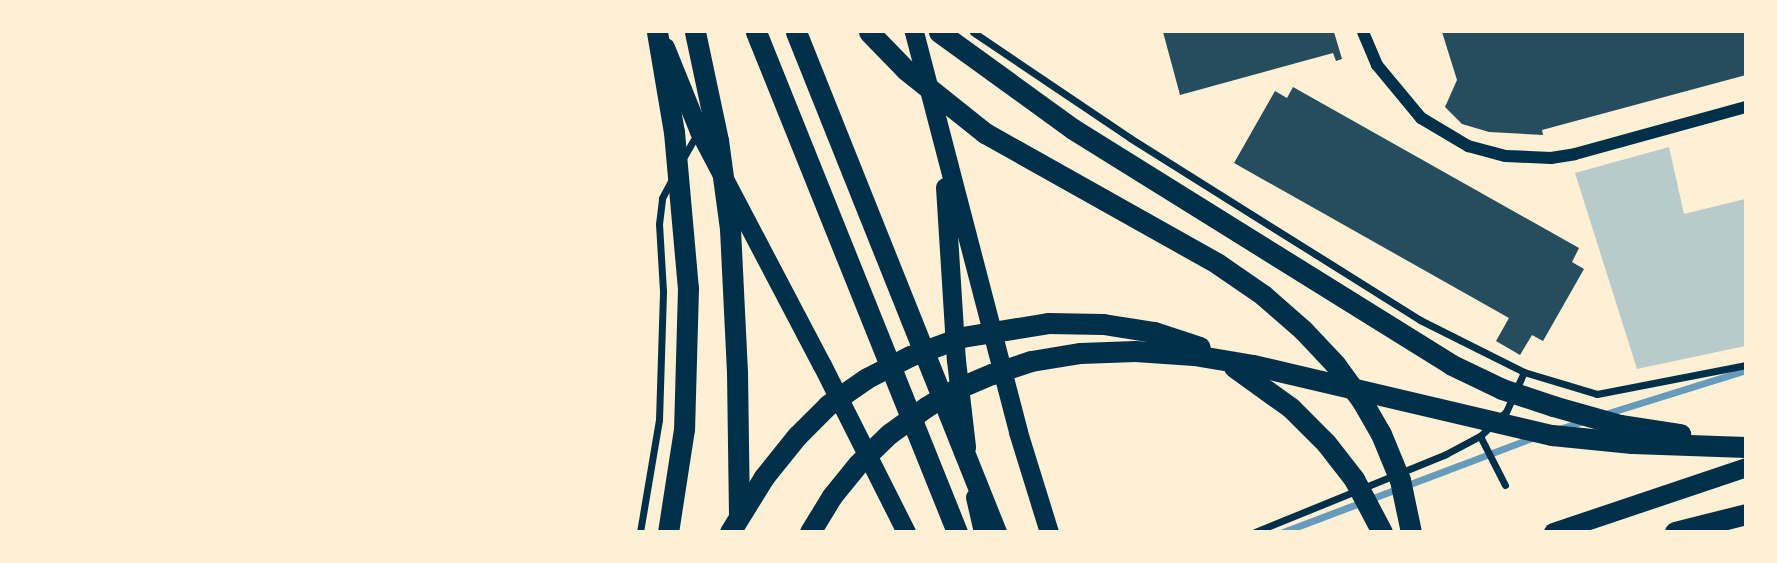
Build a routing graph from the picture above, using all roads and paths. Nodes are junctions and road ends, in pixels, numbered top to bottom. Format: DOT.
graph roads {
  1 [pos="657,32"];
  2 [pos="695,32"];
  3 [pos="756,32"];
  4 [pos="796,32"];
  5 [pos="869,32"];
  6 [pos="914,32"];
  7 [pos="939,32"];
  8 [pos="973,32"];
  9 [pos="1363,32"];
  10 [pos="1745,107"];
  11 [pos="937,120"];
  12 [pos="699,131"];
  13 [pos="1745,365"];
  14 [pos="1524,372"];
  15 [pos="1480,436"];
  16 [pos="1745,438"];
  17 [pos="1745,447"];
  18 [pos="1745,467"];
  19 [pos="1505,485"];
  20 [pos="1745,514"];
  21 [pos="640,531"];
  22 [pos="668,531"];
  23 [pos="730,531"];
  24 [pos="739,531"];
  25 [pos="810,531"];
  26 [pos="906,531"];
  27 [pos="957,531"];
  28 [pos="983,531"];
  29 [pos="996,531"];
  30 [pos="1049,531"];
  31 [pos="1255,531"];
  32 [pos="1382,531"];
  33 [pos="1411,531"];
  34 [pos="1553,531"];
  35 [pos="1675,531"];
  1 -- 12 [label="highway"];
  1 -- 22 [label="highway"];
  2 -- 24 [label="highway"];
  3 -- 27 [label="highway"];
  4 -- 29 [label="highway"];
  5 -- 33 [label="highway"];
  6 -- 11 [label="highway"];
  7 -- 16 [label="highway"];
  8 -- 14 [label="street"];
  9 -- 10 [label="street"];
  11 -- 28 [label="highway"];
  11 -- 30 [label="highway"];
  12 -- 21 [label="street"];
  12 -- 26 [label="highway"];
  13 -- 14 [label="street"];
  14 -- 15 [label="street"];
  15 -- 19 [label="street"];
  15 -- 31 [label="street"];
  17 -- 25 [label="highway"];
  18 -- 34 [label="highway"];
  20 -- 35 [label="highway"];
  23 -- 32 [label="highway"];
}
